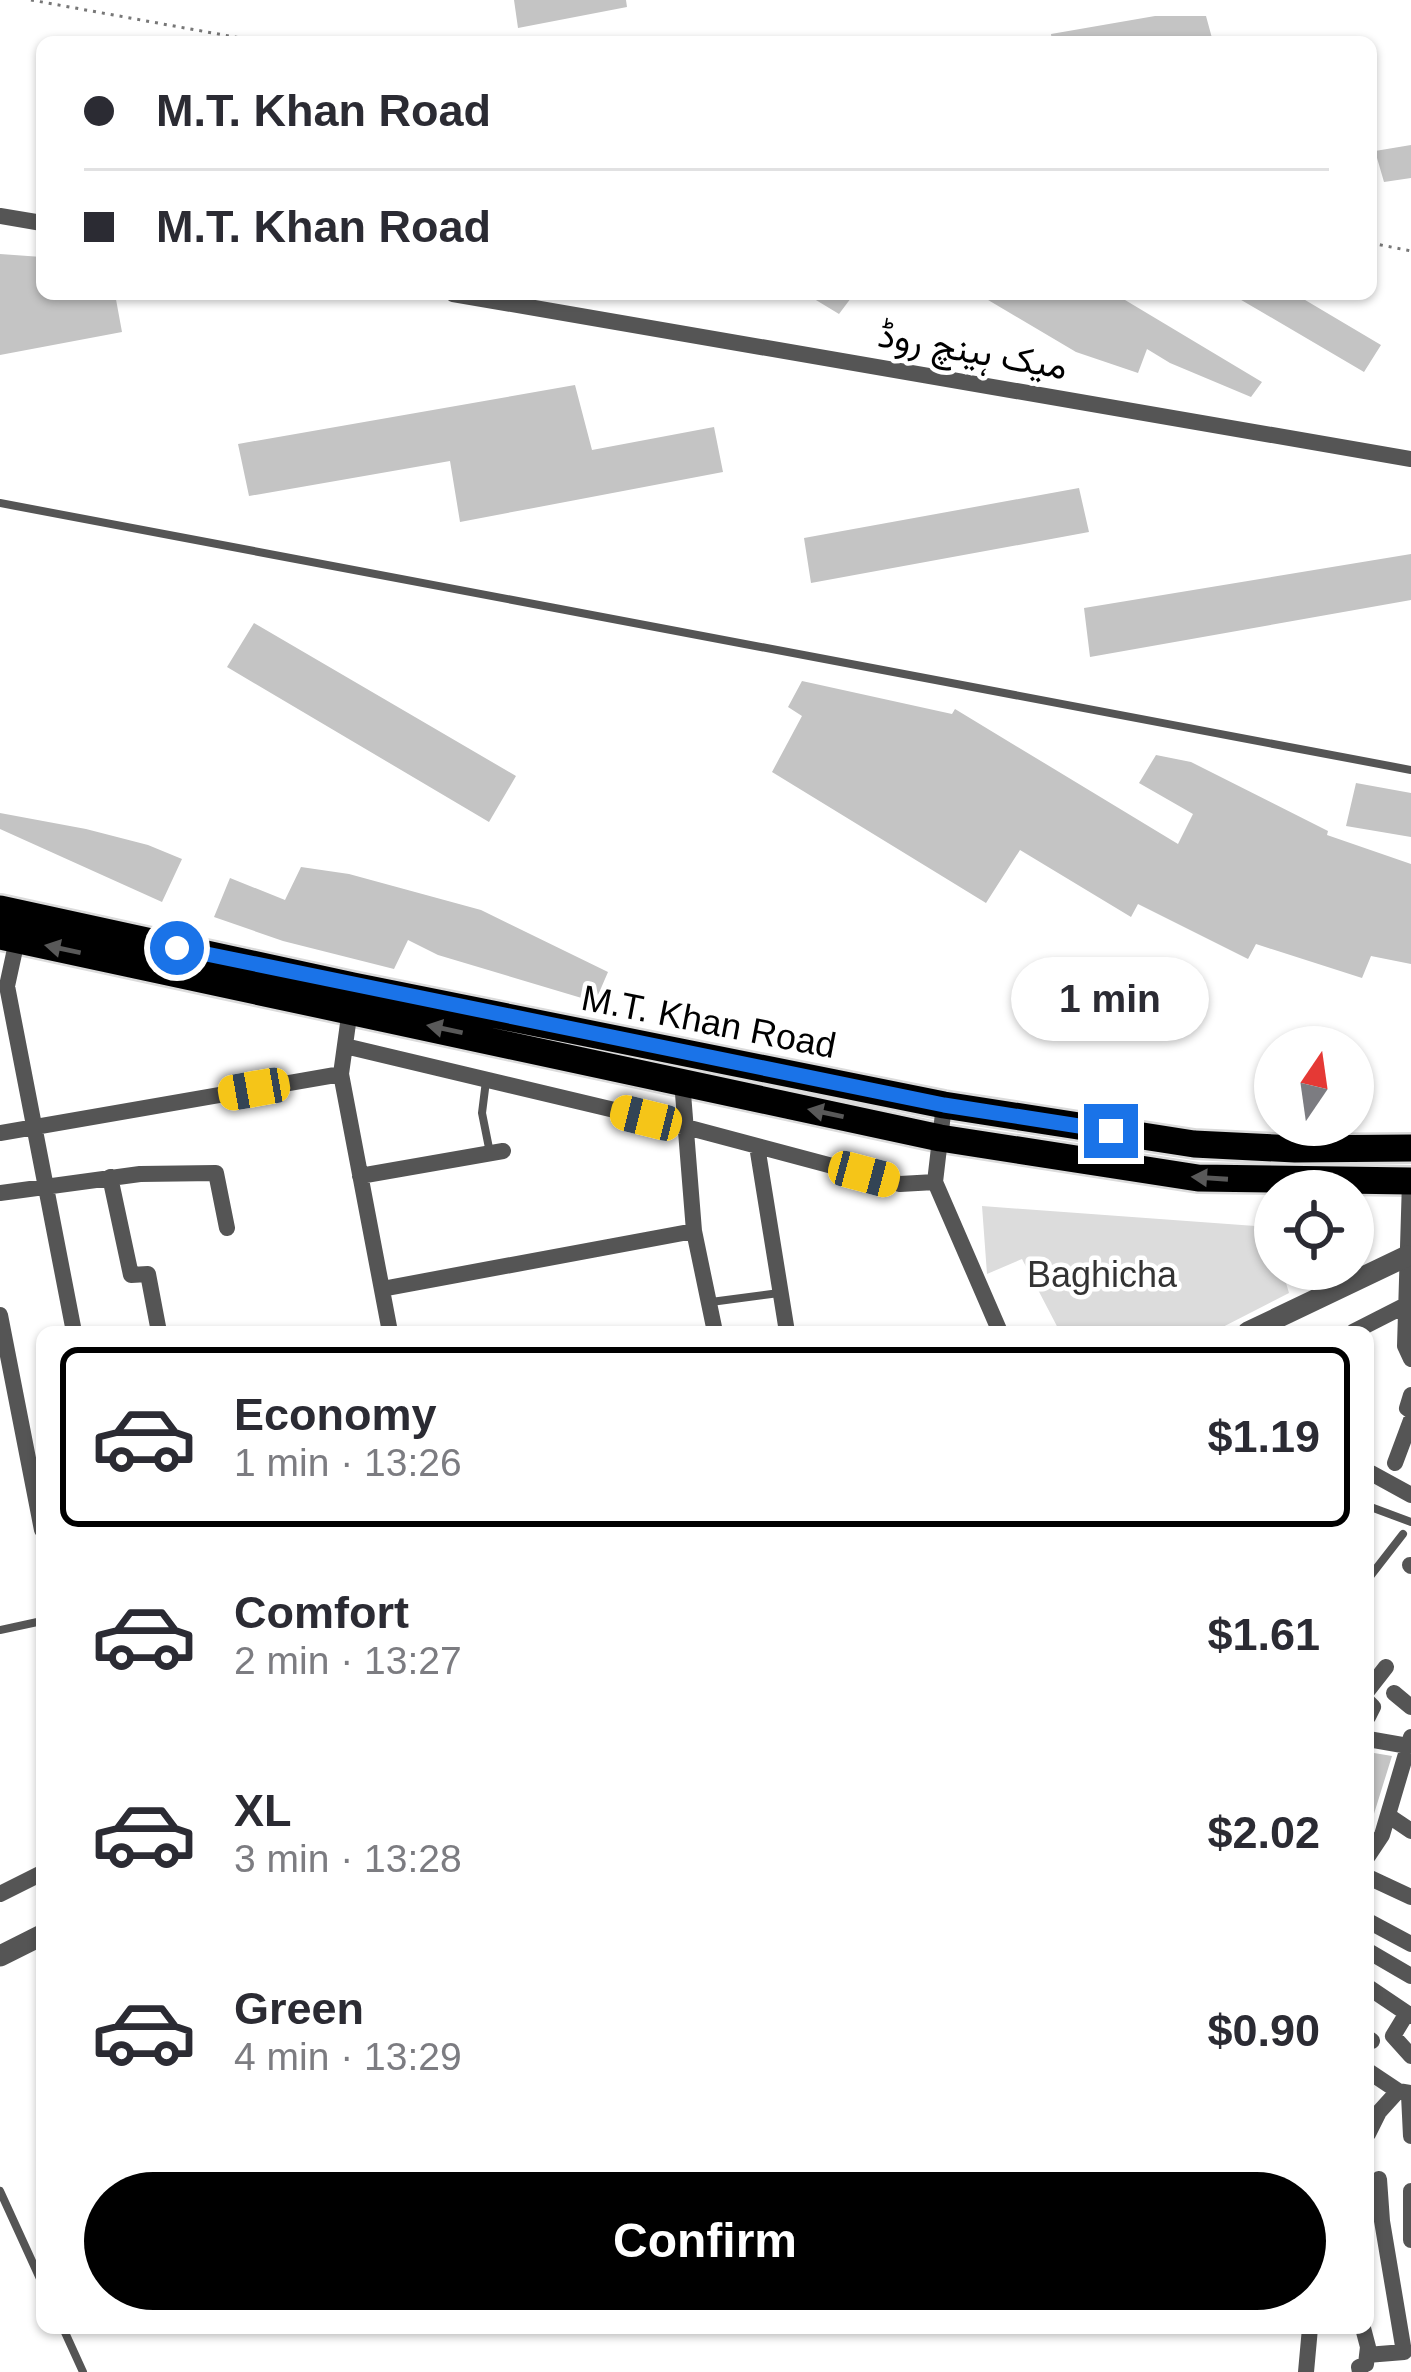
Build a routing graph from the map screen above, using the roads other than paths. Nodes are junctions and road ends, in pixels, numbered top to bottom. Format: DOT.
graph roads {
  1 [pos="0,216"];
  2 [pos="36,222"];
  3 [pos="488,300"];
  4 [pos="1411,459"];
  5 [pos="0,503"];
  6 [pos="1411,770"];
  7 [pos="0,910"];
  8 [pos="9,938"];
  9 [pos="3,987"];
  10 [pos="350,1009"];
  11 [pos="345,1046"];
  12 [pos="341,1074"];
  13 [pos="486,1079"];
  14 [pos="682,1081"];
  15 [pos="944,1105"];
  16 [pos="37,1126"];
  17 [pos="686,1127"];
  18 [pos="0,1132"];
  19 [pos="940,1138"];
  20 [pos="757,1146"];
  21 [pos="1411,1148"];
  22 [pos="496,1152"];
  23 [pos="360,1176"];
  24 [pos="110,1177"];
  25 [pos="1410,1181"];
  26 [pos="935,1182"];
  27 [pos="47,1184"];
  28 [pos="0,1192"];
  29 [pos="227,1228"];
  30 [pos="694,1231"];
  31 [pos="1407,1256"];
  32 [pos="382,1289"];
  33 [pos="781,1292"];
  34 [pos="709,1302"];
  35 [pos="1406,1305"];
  36 [pos="0,1315"];
  37 [pos="73,1326"];
  38 [pos="158,1326"];
  39 [pos="389,1326"];
  40 [pos="715,1326"];
  41 [pos="786,1326"];
  42 [pos="997,1326"];
  43 [pos="1261,1326"];
  44 [pos="1365,1326"];
  45 [pos="1411,1359"];
  46 [pos="1411,1395"];
  47 [pos="1411,1416"];
  48 [pos="1395,1463"];
  49 [pos="1374,1474"];
  50 [pos="1411,1495"];
  51 [pos="36,1499"];
  52 [pos="1374,1508"];
  53 [pos="1411,1522"];
  54 [pos="1403,1534"];
  55 [pos="1374,1571"];
  56 [pos="36,1622"];
  57 [pos="0,1630"];
  58 [pos="1386,1667"];
  59 [pos="1374,1682"];
  60 [pos="1394,1693"];
  61 [pos="1411,1707"];
  62 [pos="1374,1739"];
  63 [pos="1409,1742"];
  64 [pos="1406,1770"];
  65 [pos="1393,1807"];
  66 [pos="1411,1831"];
  67 [pos="1374,1844"];
  68 [pos="36,1876"];
  69 [pos="1374,1880"];
  70 [pos="0,1894"];
  71 [pos="1411,1897"];
  72 [pos="1374,1924"];
  73 [pos="36,1938"];
  74 [pos="1411,1944"];
  75 [pos="1374,1954"];
  76 [pos="0,1956"];
  77 [pos="1411,1976"];
  78 [pos="1374,1992"];
  79 [pos="1409,2015"];
  80 [pos="1411,2056"];
  81 [pos="1374,2074"];
  82 [pos="1406,2093"];
  83 [pos="1374,2122"];
  84 [pos="1411,2136"];
  85 [pos="1379,2179"];
  86 [pos="0,2191"];
  87 [pos="1411,2191"];
  88 [pos="1410,2225"];
  89 [pos="1411,2240"];
  90 [pos="36,2270"];
  91 [pos="66,2334"];
  92 [pos="1309,2334"];
  93 [pos="1363,2334"];
  94 [pos="1407,2352"];
  95 [pos="1364,2364"];
  96 [pos="83,2372"];
  97 [pos="1306,2372"];
  1 -- 2 [label="street"];
  3 -- 4 [label="street, میک ہینچ روڈ"];
  5 -- 6 [label="lane"];
  7 -- 15 [label="highway, M.T. Khan Road"];
  8 -- 9 [label="street"];
  10 -- 8 [label="highway, M.T. Khan Road, one-way"];
  9 -- 16 [label="street"];
  10 -- 11 [label="street"];
  14 -- 10 [label="highway, M.T. Khan Road, one-way"];
  11 -- 12 [label="street"];
  11 -- 13 [label="street"];
  12 -- 16 [label="street"];
  12 -- 23 [label="street"];
  13 -- 17 [label="street"];
  13 -- 22 [label="lane"];
  14 -- 17 [label="street"];
  19 -- 14 [label="highway, M.T. Khan Road, one-way"];
  15 -- 19 [label="street"];
  15 -- 21 [label="highway, M.T. Khan Road"];
  16 -- 18 [label="street"];
  16 -- 27 [label="street"];
  17 -- 20 [label="street"];
  17 -- 30 [label="street"];
  25 -- 19 [label="highway, M.T. Khan Road, one-way"];
  19 -- 26 [label="street"];
  20 -- 26 [label="street"];
  20 -- 33 [label="street"];
  22 -- 23 [label="street"];
  23 -- 32 [label="street"];
  24 -- 27 [label="street"];
  24 -- 29 [label="street"];
  24 -- 38 [label="street"];
  25 -- 31 [label="street"];
  26 -- 42 [label="street"];
  27 -- 28 [label="street"];
  27 -- 37 [label="street"];
  30 -- 32 [label="street"];
  30 -- 34 [label="street"];
  31 -- 35 [label="street"];
  31 -- 43 [label="street"];
  32 -- 39 [label="street"];
  33 -- 34 [label="lane"];
  33 -- 41 [label="street"];
  34 -- 40 [label="street"];
  35 -- 44 [label="street"];
  35 -- 45 [label="street"];
  36 -- 51 [label="street"];
  46 -- 47 [label="street"];
  47 -- 48 [label="street"];
  49 -- 50 [label="street"];
  52 -- 53 [label="lane"];
  54 -- 55 [label="lane"];
  56 -- 57 [label="lane"];
  58 -- 59 [label="street"];
  60 -- 61 [label="street"];
  62 -- 63 [label="street"];
  63 -- 64 [label="street"];
  64 -- 65 [label="street"];
  65 -- 66 [label="street"];
  65 -- 67 [label="street"];
  68 -- 70 [label="street"];
  69 -- 71 [label="street"];
  72 -- 74 [label="street"];
  73 -- 76 [label="street"];
  75 -- 77 [label="street"];
  78 -- 79 [label="street"];
  79 -- 80 [label="street"];
  81 -- 82 [label="street"];
  82 -- 83 [label="street"];
  82 -- 84 [label="street"];
  85 -- 94 [label="street"];
  86 -- 90 [label="lane"];
  87 -- 88 [label="street"];
  88 -- 89 [label="street"];
  91 -- 96 [label="lane"];
  92 -- 97 [label="street"];
  93 -- 95 [label="street"];
  94 -- 95 [label="street"];
}
